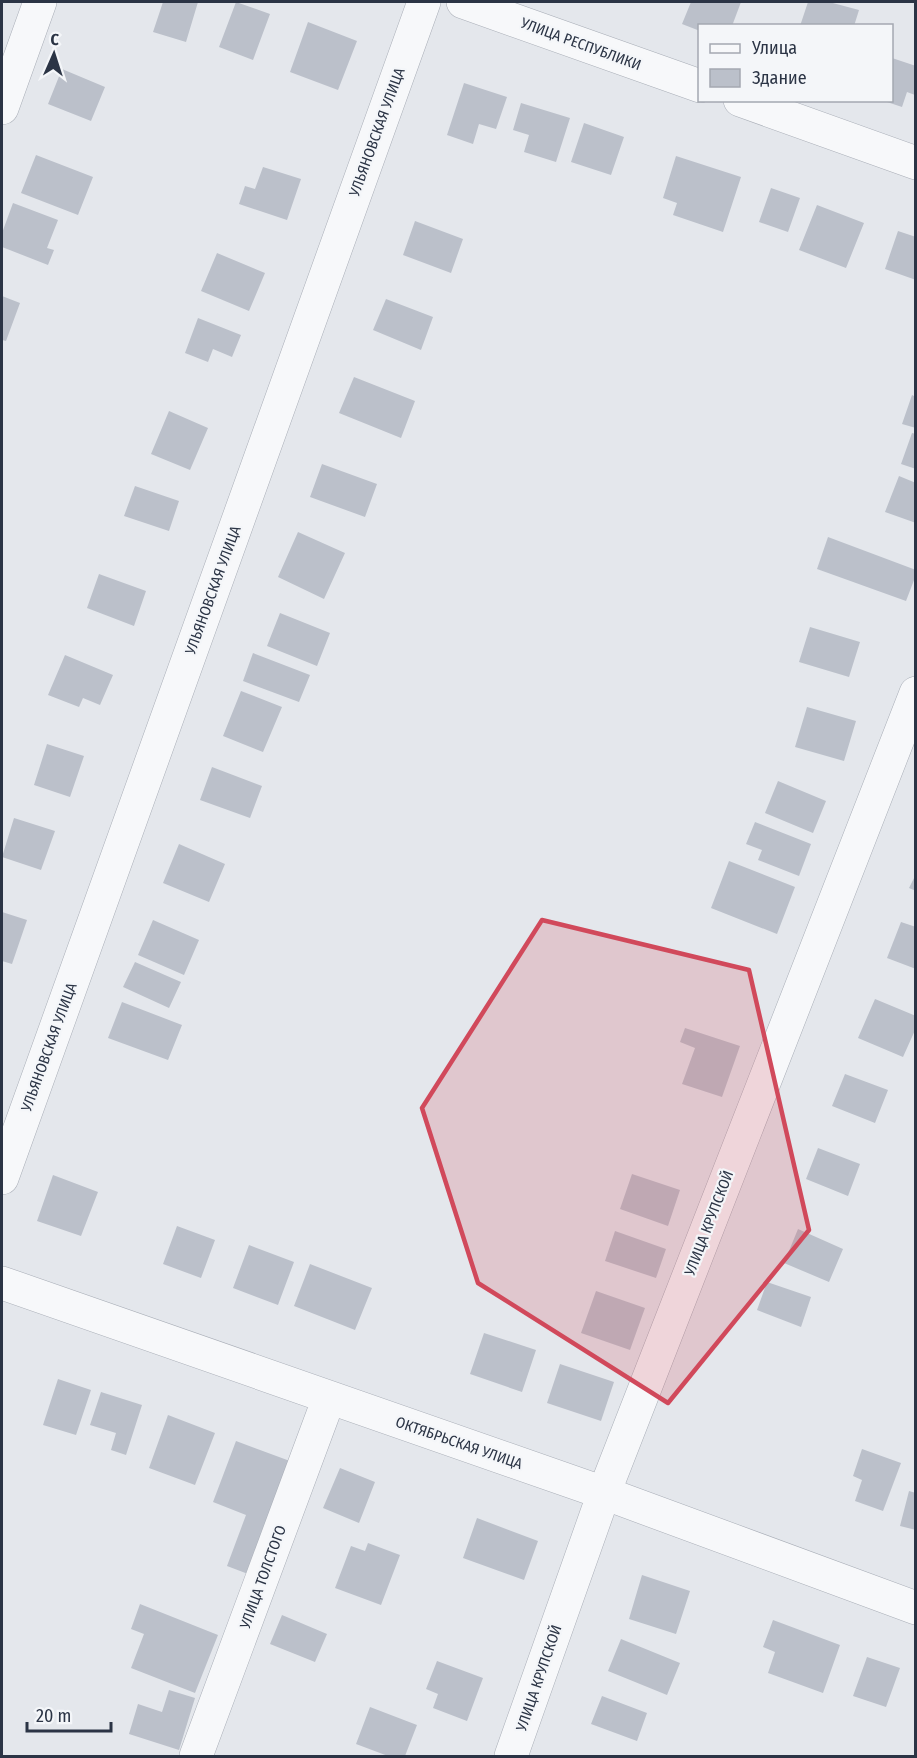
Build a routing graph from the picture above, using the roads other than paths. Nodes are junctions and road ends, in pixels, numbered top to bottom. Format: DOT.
graph roads {
  1 [pos="40,2"];
  2 [pos="424,2"];
  3 [pos="463,2"];
  4 [pos="698,86"];
  5 [pos="746,102"];
  6 [pos="2,108"];
  7 [pos="915,163"];
  8 [pos="915,693"];
  9 [pos="2,1178"];
  10 [pos="2,1283"];
  11 [pos="329,1398"];
  12 [pos="603,1493"];
  13 [pos="915,1608"];
  14 [pos="196,1756"];
  15 [pos="511,1756"];
  1 -- 6 [label="street"];
  2 -- 9 [label="street, УЛЬЯНОВСКАЯ УЛИЦА"];
  3 -- 4 [label="street, УЛИЦА РЕСПУБЛИКИ"];
  5 -- 7 [label="street"];
  8 -- 12 [label="street, УЛИЦА КРУПСКОЙ"];
  10 -- 11 [label="street, ОКТЯБРЬСКАЯ УЛИЦА"];
  11 -- 12 [label="street, ОКТЯБРЬСКАЯ УЛИЦА"];
  11 -- 14 [label="street, УЛИЦА ТОЛСТОГО"];
  12 -- 13 [label="street, ОКТЯБРЬСКАЯ УЛИЦА"];
  12 -- 15 [label="street, УЛИЦА КРУПСКОЙ"];
}
